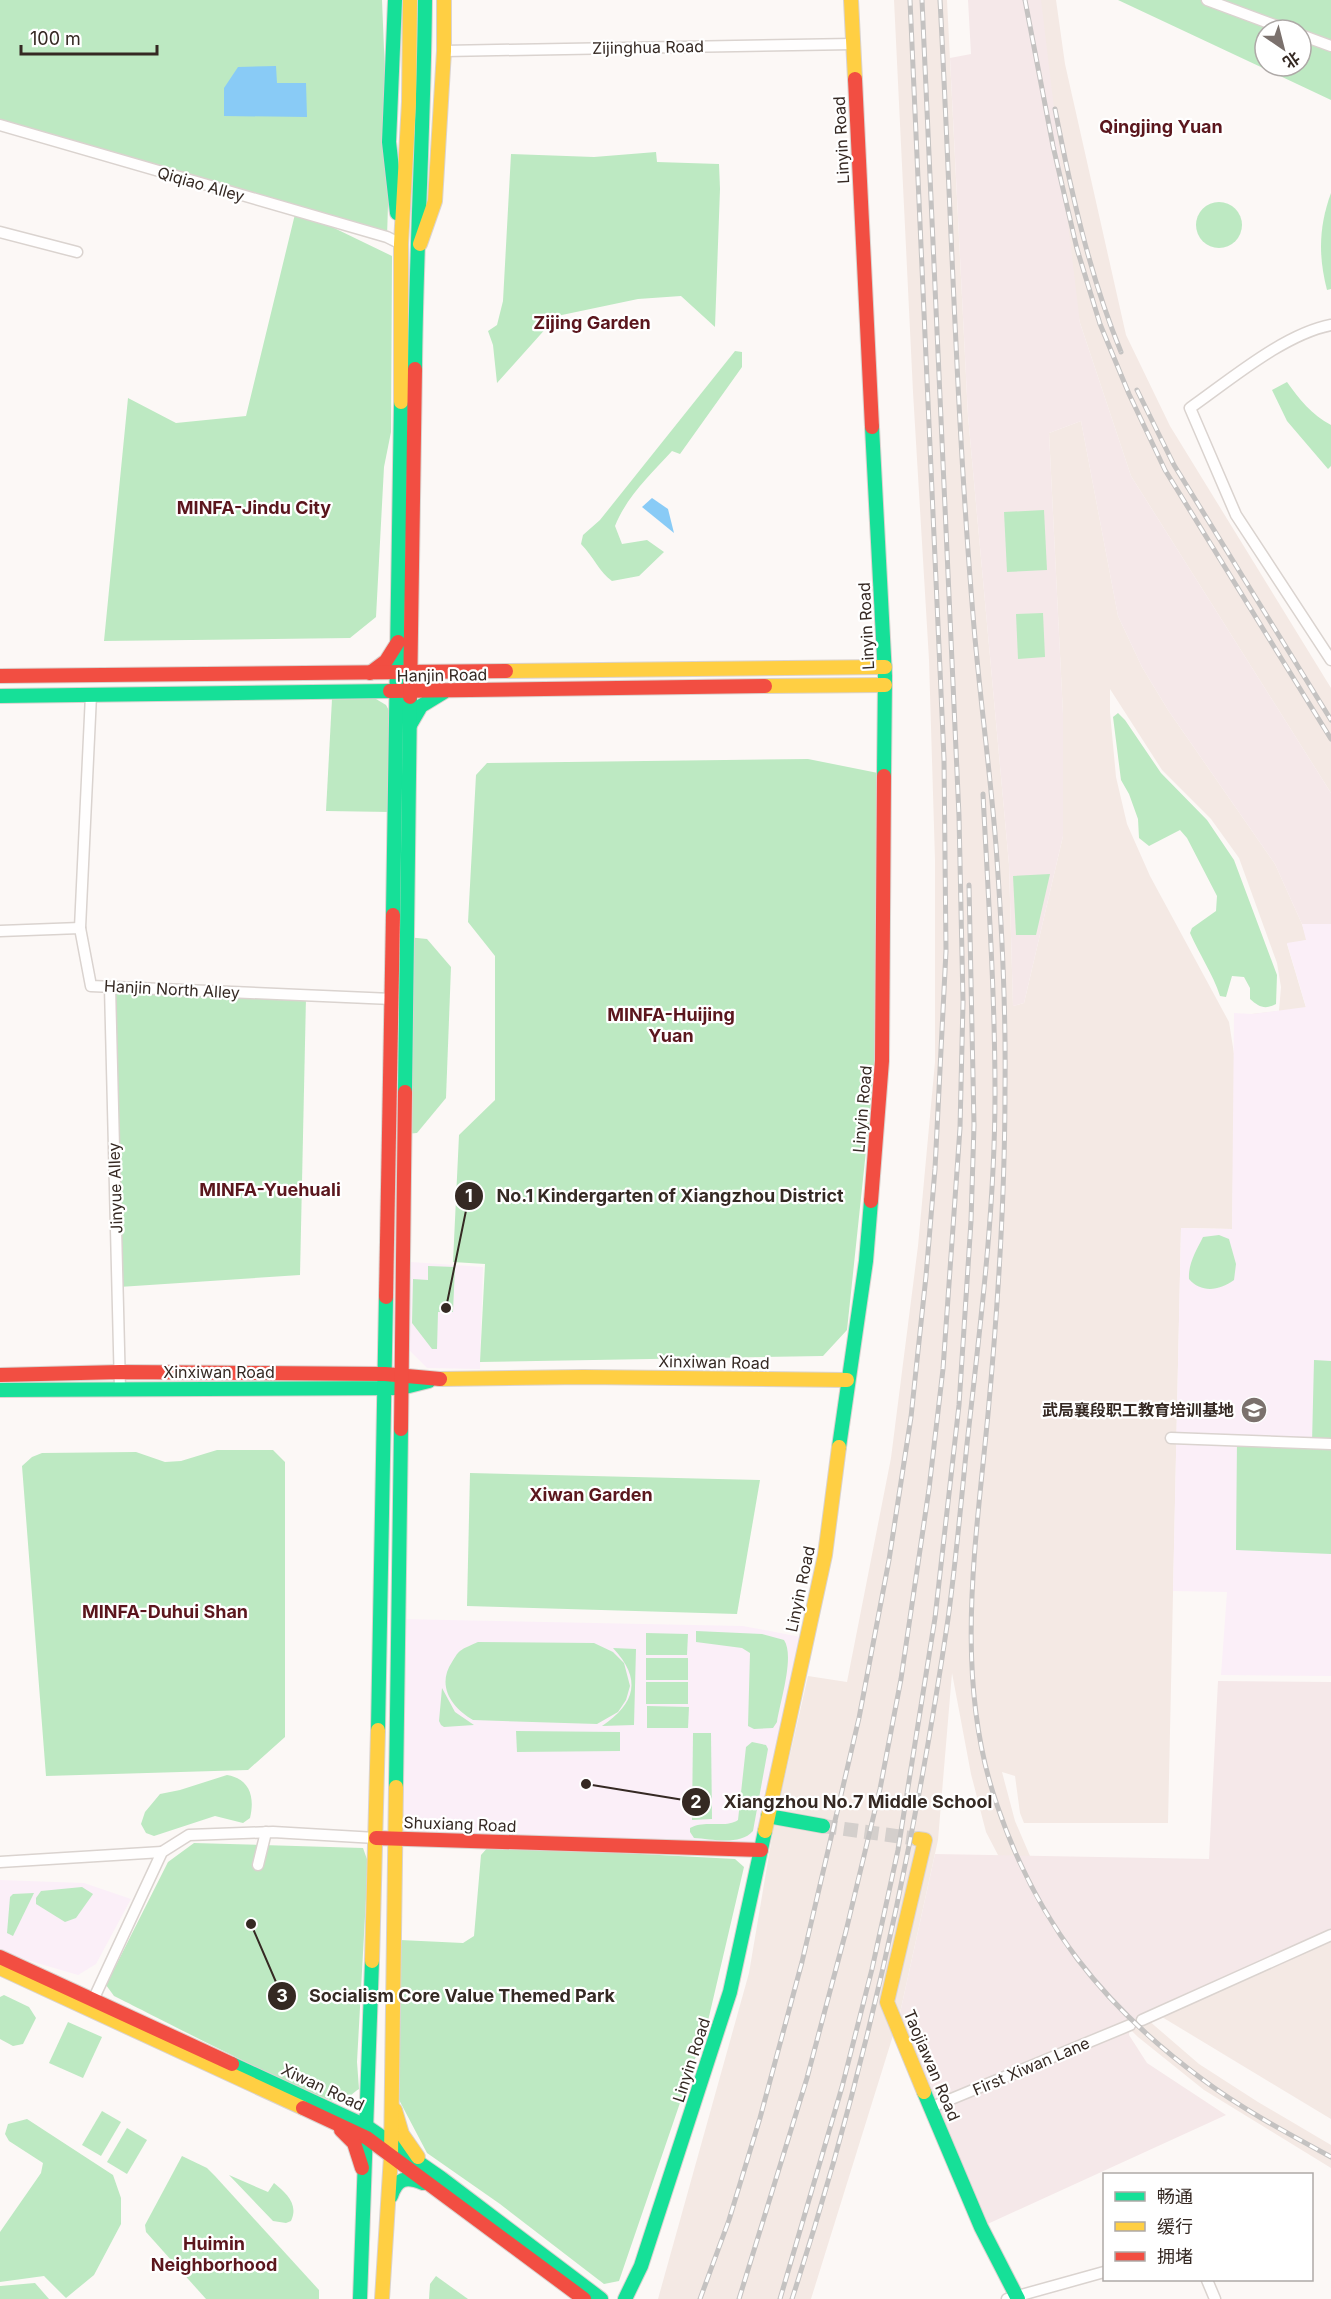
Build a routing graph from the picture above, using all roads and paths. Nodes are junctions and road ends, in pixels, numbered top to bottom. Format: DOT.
graph roads {
  1 [pos="394,0"];
  2 [pos="410,0"];
  3 [pos="425,0"];
  4 [pos="444,0"];
  5 [pos="851,0"];
  6 [pos="1208,0"];
  7 [pos="1256,18"];
  8 [pos="1313,39"];
  9 [pos="853,44"];
  10 [pos="1331,46"];
  11 [pos="444,51"];
  12 [pos="0,125"];
  13 [pos="0,232"];
  14 [pos="401,244"];
  15 [pos="77,252"];
  16 [pos="416,258"];
  17 [pos="1331,325"];
  18 [pos="404,643"];
  19 [pos="1331,660"];
  20 [pos="885,667"];
  21 [pos="440,672"];
  22 [pos="370,673"];
  23 [pos="404,673"];
  24 [pos="0,676"];
  25 [pos="885,685"];
  26 [pos="373,692"];
  27 [pos="404,692"];
  28 [pos="444,692"];
  29 [pos="91,695"];
  30 [pos="0,696"];
  31 [pos="397,717"];
  32 [pos="410,725"];
  33 [pos="80,928"];
  34 [pos="0,931"];
  35 [pos="110,987"];
  36 [pos="392,999"];
  37 [pos="120,1372"];
  38 [pos="0,1375"];
  39 [pos="847,1380"];
  40 [pos="385,1381"];
  41 [pos="401,1381"];
  42 [pos="120,1389"];
  43 [pos="0,1390"];
  44 [pos="1170,1438"];
  45 [pos="1331,1444"];
  46 [pos="768,1816"];
  47 [pos="823,1826"];
  48 [pos="266,1832"];
  49 [pos="376,1838"];
  50 [pos="396,1838"];
  51 [pos="918,1839"];
  52 [pos="760,1850"];
  53 [pos="162,1852"];
  54 [pos="0,1862"];
  55 [pos="258,1866"];
  56 [pos="1331,1935"];
  57 [pos="0,1957"];
  58 [pos="0,1968"];
  59 [pos="94,1998"];
  60 [pos="1142,2020"];
  61 [pos="1130,2025"];
  62 [pos="368,2083"];
  63 [pos="392,2099"];
  64 [pos="932,2107"];
  65 [pos="336,2118"];
  66 [pos="367,2132"];
  67 [pos="391,2149"];
  68 [pos="429,2170"];
  69 [pos="365,2177"];
  70 [pos="434,2188"];
  71 [pos="387,2213"];
  72 [pos="1103,2272"];
  73 [pos="1207,2281"];
  74 [pos="1014,2298"];
  75 [pos="360,2299"];
  76 [pos="382,2299"];
  77 [pos="584,2299"];
  78 [pos="601,2299"];
  79 [pos="625,2299"];
  80 [pos="1215,2299"];
  1 -- 14 [label="street"];
  2 -- 14 [label="street"];
  3 -- 16 [label="street"];
  4 -- 11 [label="street"];
  5 -- 9 [label="street, Linyin Road"];
  6 -- 7 [label="street"];
  8 -- 10 [label="street"];
  9 -- 11 [label="street, Zijinghua Road"];
  9 -- 20 [label="street, Linyin Road"];
  11 -- 16 [label="street"];
  12 -- 14 [label="street, Qiqiao Alley"];
  13 -- 15 [label="street"];
  14 -- 18 [label="street"];
  16 -- 18 [label="street"];
  17 -- 19 [label="street"];
  18 -- 21 [label="street"];
  18 -- 22 [label="street"];
  18 -- 23 [label="street"];
  20 -- 21 [label="street, Hanjin Road"];
  20 -- 25 [label="street, Linyin Road"];
  21 -- 23 [label="street, Hanjin Road"];
  22 -- 23 [label="street, Hanjin Road"];
  22 -- 24 [label="street, Hanjin Road"];
  23 -- 27 [label="street"];
  25 -- 28 [label="street, Hanjin Road"];
  25 -- 39 [label="street, Linyin Road"];
  26 -- 27 [label="street, Hanjin Road"];
  26 -- 29 [label="street, Hanjin Road"];
  26 -- 31 [label="street"];
  27 -- 28 [label="street, Hanjin Road"];
  27 -- 31 [label="street"];
  27 -- 32 [label="street"];
  28 -- 32 [label="street"];
  29 -- 30 [label="street, Hanjin Road"];
  29 -- 33 [label="street"];
  31 -- 36 [label="street"];
  32 -- 41 [label="street"];
  33 -- 34 [label="street"];
  33 -- 35 [label="street, Hanjin North Alley"];
  35 -- 36 [label="street, Hanjin North Alley"];
  35 -- 37 [label="street, Jinyue Alley"];
  36 -- 40 [label="street"];
  37 -- 38 [label="street, Xinxiwan Road"];
  37 -- 40 [label="street, Xinxiwan Road"];
  37 -- 42 [label="street, Jinyue Alley"];
  39 -- 41 [label="street, Xinxiwan Road"];
  39 -- 46 [label="street, Linyin Road"];
  40 -- 41 [label="street, Xinxiwan Road"];
  40 -- 42 [label="street, Xinxiwan Road"];
  40 -- 49 [label="street"];
  41 -- 50 [label="street"];
  42 -- 43 [label="street, Xinxiwan Road"];
  44 -- 45 [label="street"];
  46 -- 47 [label="street"];
  46 -- 52 [label="street, Linyin Road"];
  48 -- 49 [label="street, Shuxiang Road"];
  48 -- 53 [label="street, Shuxiang Road"];
  48 -- 55 [label="street"];
  49 -- 50 [label="street, Shuxiang Road"];
  49 -- 62 [label="street"];
  50 -- 52 [label="street, Shuxiang Road"];
  50 -- 63 [label="street"];
  51 -- 64 [label="street, Taojiawan Road"];
  52 -- 79 [label="street, Linyin Road"];
  53 -- 54 [label="street, Shuxiang Road"];
  53 -- 59 [label="street"];
  56 -- 60 [label="street"];
  57 -- 59 [label="street, Xiwan Road"];
  58 -- 65 [label="street, Xiwan Road"];
  59 -- 65 [label="street, Xiwan Road"];
  61 -- 64 [label="street, First Xiwan Lane"];
  62 -- 65 [label="street"];
  62 -- 66 [label="street"];
  63 -- 67 [label="street"];
  63 -- 68 [label="street"];
  64 -- 74 [label="street, Taojiawan Road"];
  65 -- 66 [label="street, Xiwan Road"];
  65 -- 69 [label="street"];
  66 -- 67 [label="street, Xiwan Road"];
  66 -- 69 [label="street"];
  67 -- 68 [label="street, Xiwan Road"];
  67 -- 70 [label="street, Xiwan Road"];
  67 -- 71 [label="street"];
  68 -- 78 [label="street, Xiwan Road"];
  69 -- 75 [label="street"];
  70 -- 71 [label="street"];
  70 -- 77 [label="street, Xiwan Road"];
  71 -- 76 [label="street"];
  72 -- 74 [label="street"];
  73 -- 80 [label="street"];
}
